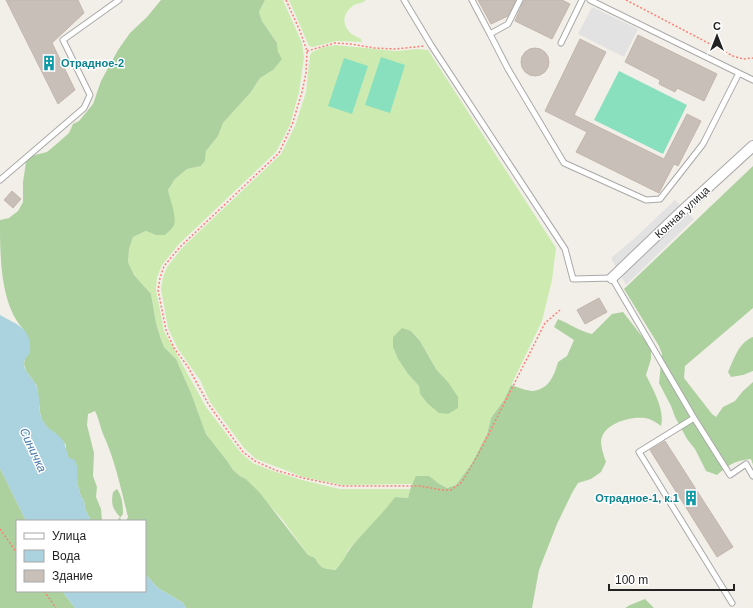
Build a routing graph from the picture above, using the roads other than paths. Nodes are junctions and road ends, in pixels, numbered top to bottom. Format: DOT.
graph roads {
  1 [pos="119,0"];
  2 [pos="404,0"];
  3 [pos="472,0"];
  4 [pos="520,0"];
  5 [pos="582,0"];
  6 [pos="590,0"];
  7 [pos="112,2"];
  8 [pos="490,34"];
  9 [pos="561,43"];
  10 [pos="739,73"];
  11 [pos="753,80"];
  12 [pos="753,146"];
  13 [pos="0,180"];
  14 [pos="612,278"];
  15 [pos="694,418"];
  16 [pos="753,476"];
  17 [pos="732,603"];
  1 -- 7 [label="lane"];
  2 -- 14 [label="lane"];
  3 -- 8 [label="lane"];
  4 -- 8 [label="lane"];
  5 -- 9 [label="lane"];
  6 -- 10 [label="lane"];
  7 -- 13 [label="lane"];
  8 -- 10 [label="lane"];
  10 -- 11 [label="lane"];
  12 -- 14 [label="street, Конная улица"];
  14 -- 15 [label="lane"];
  15 -- 16 [label="lane"];
  15 -- 17 [label="lane"];
}
